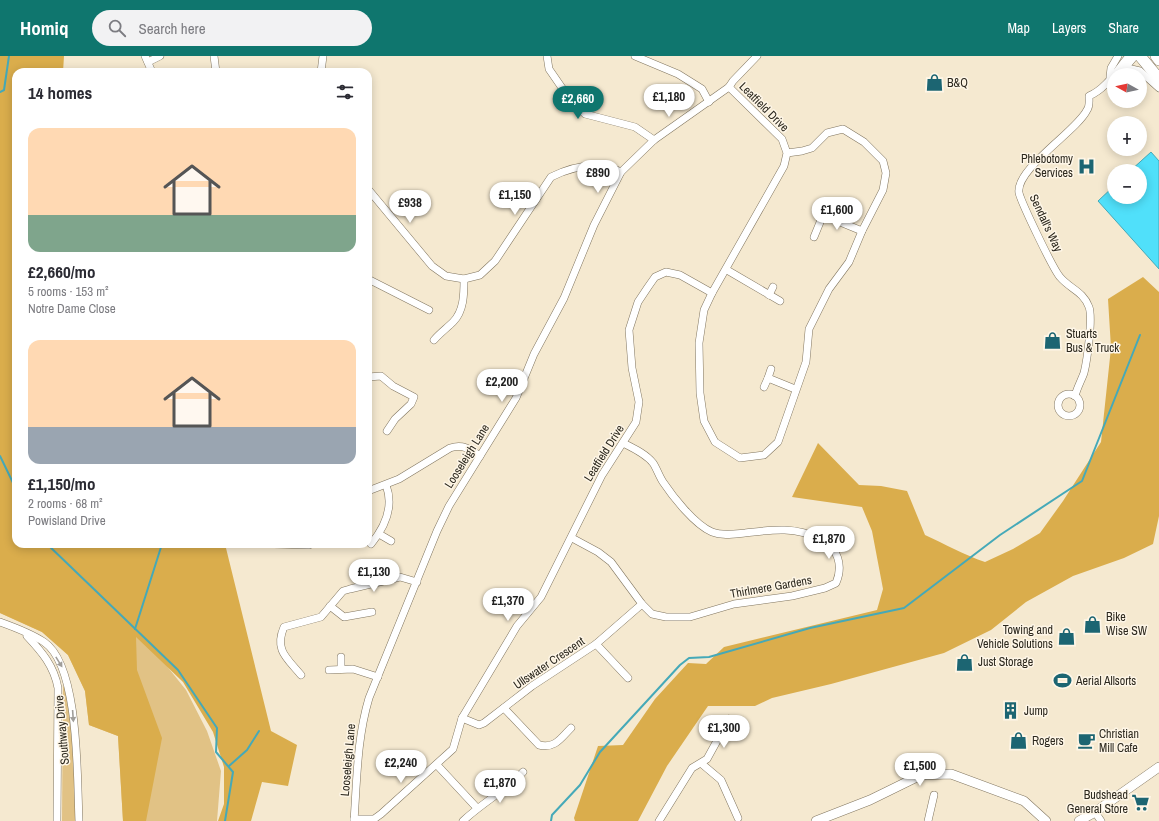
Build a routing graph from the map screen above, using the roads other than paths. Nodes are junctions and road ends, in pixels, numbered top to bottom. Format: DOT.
graph roads {
  1 [pos="160,56"];
  2 [pos="214,56"];
  3 [pos="323,56"];
  4 [pos="547,56"];
  5 [pos="635,56"];
  6 [pos="757,56"];
  7 [pos="1118,56"];
  8 [pos="1129,56"];
  9 [pos="1135,56"];
  10 [pos="1140,56"];
  11 [pos="1156,56"];
  12 [pos="146,59"];
  13 [pos="1159,60"];
  14 [pos="216,68"];
  15 [pos="322,68"];
  16 [pos="1111,68"];
  17 [pos="1120,68"];
  18 [pos="1127,68"];
  19 [pos="1147,77"];
  20 [pos="1159,79"];
  21 [pos="1107,83"];
  22 [pos="729,88"];
  23 [pos="1159,88"];
  24 [pos="709,102"];
  25 [pos="654,140"];
  26 [pos="787,152"];
  27 [pos="621,172"];
  28 [pos="372,194"];
  29 [pos="862,231"];
  30 [pos="814,237"];
  31 [pos="727,270"];
  32 [pos="464,279"];
  33 [pos="372,282"];
  34 [pos="774,287"];
  35 [pos="712,293"];
  36 [pos="769,295"];
  37 [pos="780,301"];
  38 [pos="430,310"];
  39 [pos="434,340"];
  40 [pos="771,369"];
  41 [pos="372,377"];
  42 [pos="768,378"];
  43 [pos="407,383"];
  44 [pos="764,387"];
  45 [pos="795,389"];
  46 [pos="403,391"];
  47 [pos="1074,396"];
  48 [pos="387,431"];
  49 [pos="623,443"];
  50 [pos="480,456"];
  51 [pos="386,485"];
  52 [pos="372,490"];
  53 [pos="379,534"];
  54 [pos="572,538"];
  55 [pos="391,541"];
  56 [pos="372,543"];
  57 [pos="417,582"];
  58 [pos="642,604"];
  59 [pos="330,606"];
  60 [pos="372,612"];
  61 [pos="0,622"];
  62 [pos="25,633"];
  63 [pos="596,644"];
  64 [pos="341,657"];
  65 [pos="341,669"];
  66 [pos="329,670"];
  67 [pos="301,675"];
  68 [pos="378,676"];
  69 [pos="628,678"];
  70 [pos="504,708"];
  71 [pos="462,718"];
  72 [pos="729,720"];
  73 [pos="571,728"];
  74 [pos="702,764"];
  75 [pos="437,765"];
  76 [pos="1159,767"];
  77 [pos="523,772"];
  78 [pos="935,800"];
  79 [pos="477,808"];
  80 [pos="1095,812"];
  81 [pos="738,818"];
  82 [pos="354,820"];
  83 [pos="57,821"];
  84 [pos="79,821"];
  85 [pos="463,821"];
  86 [pos="659,821"];
  87 [pos="816,821"];
  88 [pos="928,821"];
  89 [pos="1046,821"];
  90 [pos="1079,821"];
  91 [pos="1101,821"];
  1 -- 12 [label="street"];
  2 -- 14 [label="street"];
  3 -- 15 [label="street"];
  4 -- 25 [label="street"];
  5 -- 24 [label="street"];
  6 -- 22 [label="street, Looseleigh Lane"];
  7 -- 16 [label="street, Sendall's Way"];
  8 -- 17 [label="street, Sendall's Way"];
  9 -- 18 [label="street"];
  10 -- 20 [label="highway"];
  11 -- 13 [label="highway"];
  19 -- 23 [label="street"];
  21 -- 47 [label="street, Sendall's Way"];
  22 -- 24 [label="street, Looseleigh Lane"];
  22 -- 26 [label="street, Leatfield Drive"];
  24 -- 25 [label="street, Looseleigh Lane"];
  25 -- 27 [label="street, Looseleigh Lane"];
  26 -- 29 [label="street"];
  26 -- 31 [label="street"];
  27 -- 32 [label="street"];
  27 -- 50 [label="street, Looseleigh Lane"];
  28 -- 32 [label="street"];
  29 -- 30 [label="street"];
  29 -- 45 [label="street"];
  31 -- 35 [label="street"];
  31 -- 36 [label="street"];
  32 -- 39 [label="street"];
  33 -- 38 [label="street"];
  34 -- 36 [label="street"];
  35 -- 45 [label="street"];
  35 -- 49 [label="street, Leatfield Drive"];
  36 -- 37 [label="street"];
  40 -- 42 [label="street"];
  41 -- 46 [label="street"];
  42 -- 44 [label="street"];
  42 -- 45 [label="street"];
  43 -- 46 [label="street"];
  46 -- 48 [label="street"];
  49 -- 54 [label="street, Leatfield Drive"];
  49 -- 58 [label="street, Thirlmere Gardens"];
  50 -- 51 [label="street"];
  50 -- 57 [label="street, Looseleigh Lane"];
  51 -- 52 [label="street"];
  51 -- 53 [label="street"];
  53 -- 55 [label="street"];
  53 -- 56 [label="street"];
  54 -- 58 [label="street, Thirlmere Gardens"];
  54 -- 71 [label="street, Leatfield Drive"];
  57 -- 59 [label="street"];
  57 -- 68 [label="street, Looseleigh Lane"];
  58 -- 63 [label="street, Ullswater Crescent"];
  59 -- 60 [label="street"];
  59 -- 67 [label="street"];
  61 -- 62 [label="street, Southway Drive"];
  62 -- 83 [label="street, Southway Drive"];
  62 -- 84 [label="street, Southway Drive, one-way"];
  63 -- 69 [label="street"];
  63 -- 70 [label="street, Ullswater Crescent"];
  64 -- 65 [label="street"];
  65 -- 66 [label="street"];
  65 -- 68 [label="street"];
  68 -- 82 [label="street, Looseleigh Lane"];
  70 -- 71 [label="street, Ullswater Crescent"];
  70 -- 73 [label="street"];
  71 -- 75 [label="street, Leatfield Drive"];
  72 -- 74 [label="street"];
  74 -- 81 [label="street"];
  74 -- 86 [label="street"];
  75 -- 79 [label="street"];
  75 -- 82 [label="street, Leatfield Drive"];
  76 -- 80 [label="main road"];
  77 -- 79 [label="street"];
  78 -- 88 [label="street"];
  79 -- 85 [label="street"];
  80 -- 90 [label="main road"];
  80 -- 91 [label="street"];
  87 -- 89 [label="main road"];
}
